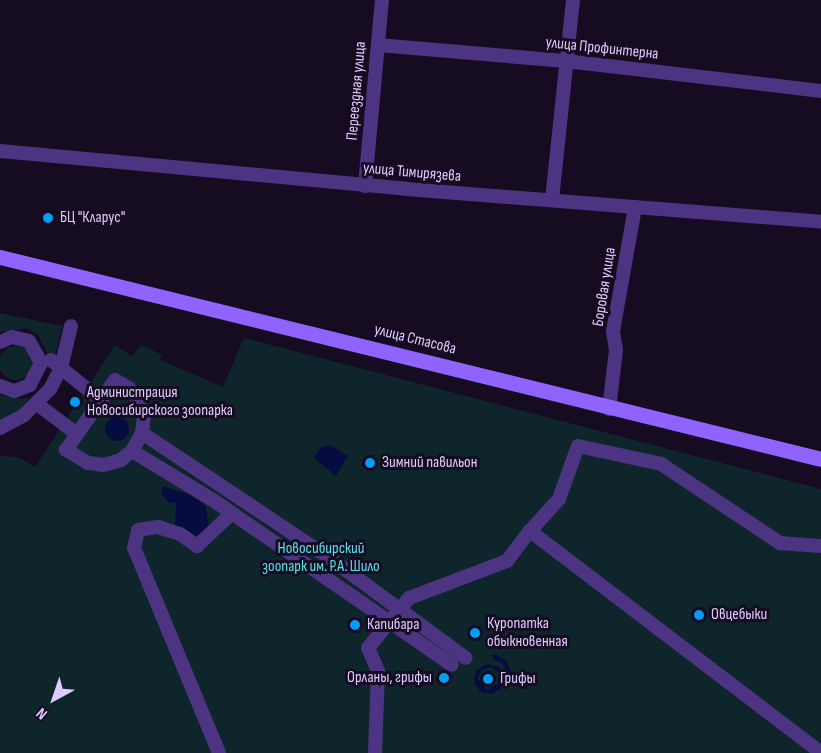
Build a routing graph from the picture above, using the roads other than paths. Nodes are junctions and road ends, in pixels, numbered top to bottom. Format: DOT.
graph roads {
  1 [pos="382,0"];
  2 [pos="573,0"];
  3 [pos="378,45"];
  4 [pos="566,61"];
  5 [pos="821,91"];
  6 [pos="0,151"];
  7 [pos="365,186"];
  8 [pos="552,200"];
  9 [pos="635,207"];
  10 [pos="821,222"];
  11 [pos="0,257"];
  12 [pos="71,326"];
  13 [pos="0,342"];
  14 [pos="56,364"];
  15 [pos="37,379"];
  16 [pos="0,386"];
  17 [pos="50,389"];
  18 [pos="97,396"];
  19 [pos="37,404"];
  20 [pos="609,409"];
  21 [pos="0,428"];
  22 [pos="73,432"];
  23 [pos="142,434"];
  24 [pos="132,451"];
  25 [pos="821,459"];
  26 [pos="231,514"];
  27 [pos="530,531"];
  28 [pos="821,546"];
  29 [pos="398,610"];
  30 [pos="387,621"];
  31 [pos="466,658"];
  32 [pos="452,665"];
  33 [pos="219,753"];
  34 [pos="375,753"];
  35 [pos="821,753"];
  1 -- 3 [label="street, Переездная улица"];
  2 -- 4 [label="street"];
  3 -- 4 [label="street, улица Профинтерна"];
  3 -- 7 [label="street, Переездная улица"];
  4 -- 5 [label="street, улица Профинтерна"];
  4 -- 8 [label="street"];
  6 -- 7 [label="street, улица Тимирязева"];
  7 -- 8 [label="street, улица Тимирязева"];
  8 -- 9 [label="street, улица Тимирязева"];
  9 -- 10 [label="street, улица Тимирязева"];
  9 -- 20 [label="street, Боровая улица"];
  11 -- 20 [label="street, улица Стасова"];
  12 -- 14 [label="street"];
  13 -- 15 [label="street"];
  14 -- 17 [label="street"];
  14 -- 18 [label="street"];
  15 -- 16 [label="street"];
  15 -- 17 [label="street"];
  17 -- 19 [label="street"];
  18 -- 22 [label="street"];
  18 -- 23 [label="street"];
  19 -- 21 [label="street"];
  19 -- 22 [label="street"];
  20 -- 25 [label="street, улица Стасова"];
  22 -- 24 [label="street"];
  23 -- 24 [label="street"];
  23 -- 29 [label="street"];
  24 -- 26 [label="street"];
  26 -- 30 [label="street"];
  26 -- 33 [label="street"];
  27 -- 28 [label="street"];
  27 -- 29 [label="street"];
  27 -- 35 [label="street"];
  29 -- 30 [label="street"];
  29 -- 31 [label="street"];
  30 -- 32 [label="street"];
  30 -- 34 [label="street"];
}
